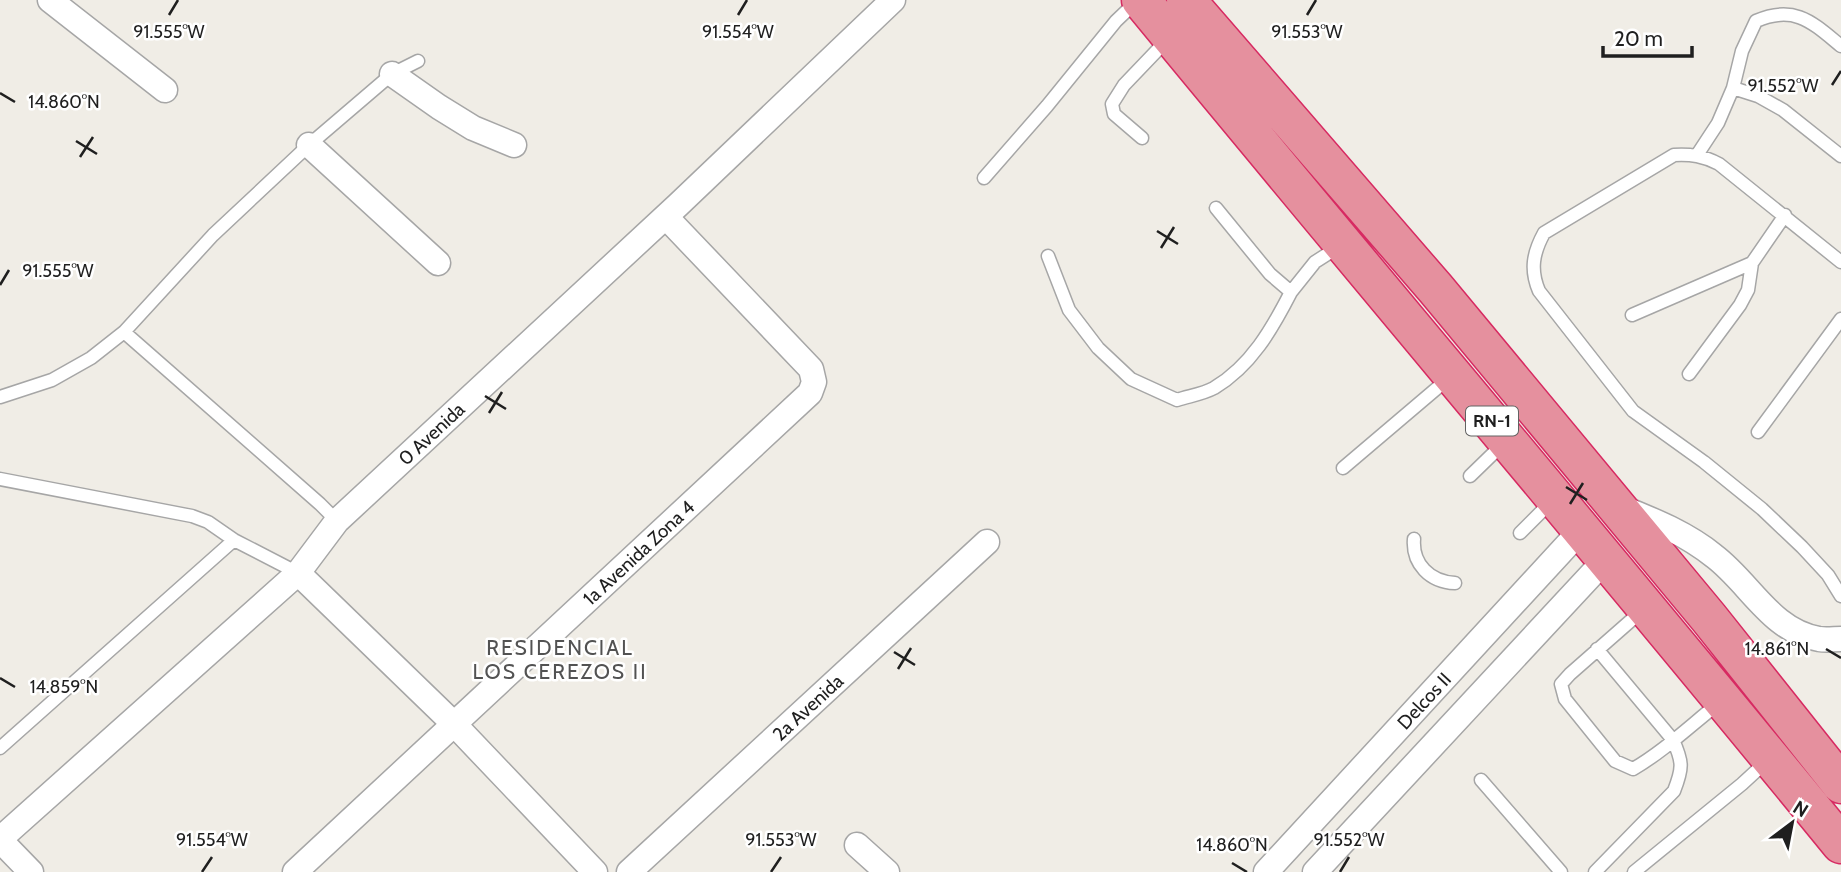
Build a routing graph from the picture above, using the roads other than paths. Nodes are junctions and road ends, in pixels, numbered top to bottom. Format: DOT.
graph roads {
  1 [pos="50,0"];
  2 [pos="893,0"];
  3 [pos="1140,0"];
  4 [pos="1186,0"];
  5 [pos="1171,36"];
  6 [pos="1841,46"];
  7 [pos="418,61"];
  8 [pos="391,74"];
  9 [pos="1733,88"];
  10 [pos="165,90"];
  11 [pos="1142,138"];
  12 [pos="309,145"];
  13 [pos="514,145"];
  14 [pos="1697,155"];
  15 [pos="1841,156"];
  16 [pos="984,178"];
  17 [pos="1216,208"];
  18 [pos="1785,215"];
  19 [pos="666,217"];
  20 [pos="1344,244"];
  21 [pos="1048,256"];
  22 [pos="1841,262"];
  23 [pos="1752,263"];
  24 [pos="438,264"];
  25 [pos="1292,292"];
  26 [pos="1632,315"];
  27 [pos="1841,319"];
  28 [pos="124,332"];
  29 [pos="1689,374"];
  30 [pos="1452,376"];
  31 [pos="0,397"];
  32 [pos="1758,432"];
  33 [pos="1507,440"];
  34 [pos="1343,468"];
  35 [pos="1470,476"];
  36 [pos="0,479"];
  37 [pos="1556,498"];
  38 [pos="1613,504"];
  39 [pos="337,521"];
  40 [pos="1582,529"];
  41 [pos="1520,533"];
  42 [pos="1414,539"];
  43 [pos="234,540"];
  44 [pos="987,542"];
  45 [pos="1606,559"];
  46 [pos="298,573"];
  47 [pos="1455,583"];
  48 [pos="1841,596"];
  49 [pos="1647,607"];
  50 [pos="1841,639"];
  51 [pos="1597,649"];
  52 [pos="1723,700"];
  53 [pos="455,725"];
  54 [pos="1672,740"];
  55 [pos="0,748"];
  56 [pos="1771,758"];
  57 [pos="1481,780"];
  58 [pos="1841,784"];
  59 [pos="0,839"];
  60 [pos="1841,844"];
  61 [pos="857,845"];
  62 [pos="31,872"];
  63 [pos="295,872"];
  64 [pos="596,872"];
  65 [pos="629,872"];
  66 [pos="887,872"];
  67 [pos="1266,872"];
  68 [pos="1315,872"];
  69 [pos="1561,872"];
  70 [pos="1595,872"];
  71 [pos="1634,872"];
  1 -- 10 [label="street"];
  2 -- 19 [label="street, 0 Avenida"];
  3 -- 5 [label="highway, RN-1"];
  3 -- 16 [label="lane"];
  4 -- 38 [label="highway, RN-1"];
  5 -- 11 [label="lane"];
  5 -- 20 [label="highway, RN-1"];
  6 -- 9 [label="lane"];
  7 -- 8 [label="lane"];
  8 -- 12 [label="lane"];
  8 -- 13 [label="street"];
  9 -- 14 [label="lane"];
  9 -- 15 [label="lane"];
  12 -- 24 [label="street"];
  12 -- 28 [label="lane"];
  14 -- 18 [label="lane"];
  14 -- 48 [label="lane"];
  17 -- 25 [label="lane"];
  18 -- 22 [label="lane"];
  18 -- 23 [label="lane"];
  19 -- 39 [label="street, 0 Avenida"];
  19 -- 53 [label="street, 1a Avenida Zona 4"];
  20 -- 25 [label="lane"];
  20 -- 30 [label="highway, RN-1"];
  21 -- 25 [label="lane"];
  23 -- 26 [label="lane"];
  23 -- 29 [label="lane"];
  27 -- 32 [label="lane"];
  28 -- 31 [label="lane"];
  28 -- 39 [label="lane"];
  30 -- 33 [label="highway, RN-1"];
  30 -- 34 [label="lane"];
  33 -- 35 [label="lane"];
  33 -- 37 [label="highway, RN-1"];
  36 -- 43 [label="lane"];
  37 -- 40 [label="highway, RN-1"];
  37 -- 41 [label="lane"];
  38 -- 50 [label="street"];
  38 -- 58 [label="highway, RN-1"];
  39 -- 46 [label="street, 0 Avenida"];
  40 -- 45 [label="highway, RN-1"];
  40 -- 67 [label="street, Delcos II"];
  42 -- 47 [label="lane"];
  43 -- 46 [label="lane"];
  43 -- 55 [label="lane"];
  44 -- 65 [label="street, 2a Avenida"];
  45 -- 49 [label="highway, RN-1"];
  45 -- 68 [label="street, Delcos II"];
  46 -- 53 [label="street"];
  46 -- 59 [label="street, 0 Avenida"];
  49 -- 51 [label="lane"];
  49 -- 52 [label="highway, RN-1"];
  51 -- 54 [label="lane"];
  51 -- 54 [label="lane"];
  52 -- 54 [label="lane"];
  52 -- 56 [label="highway, RN-1"];
  53 -- 63 [label="street, 1a Avenida Zona 4"];
  53 -- 64 [label="street"];
  54 -- 70 [label="lane"];
  56 -- 60 [label="highway, RN-1"];
  56 -- 71 [label="lane"];
  57 -- 69 [label="lane"];
  59 -- 62 [label="street"];
  61 -- 66 [label="street"];
}
